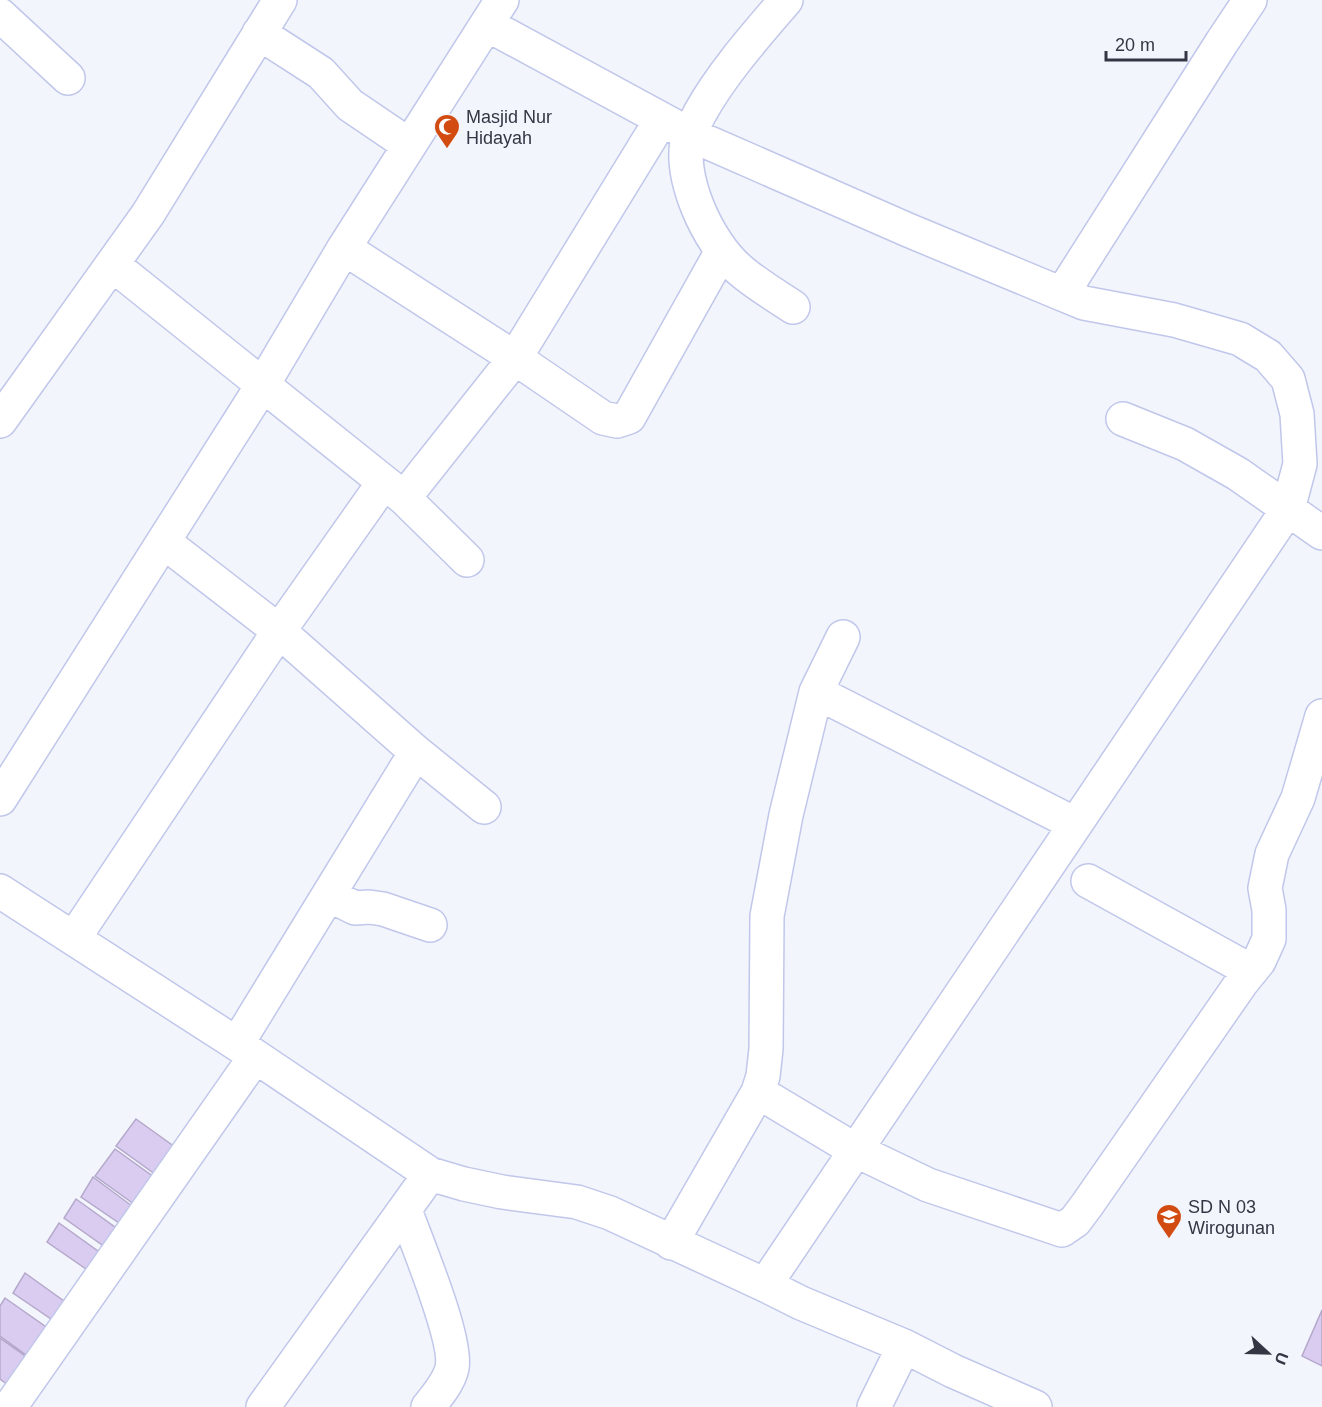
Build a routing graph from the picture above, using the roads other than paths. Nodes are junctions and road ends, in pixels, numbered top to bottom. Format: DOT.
graph roads {
  1 [pos="280,0"];
  2 [pos="786,0"];
  3 [pos="1251,0"];
  4 [pos="495,12"];
  5 [pos="0,15"];
  6 [pos="259,33"];
  7 [pos="68,78"];
  8 [pos="675,127"];
  9 [pos="409,145"];
  10 [pos="344,248"];
  11 [pos="722,251"];
  12 [pos="113,266"];
  13 [pos="1062,294"];
  14 [pos="793,307"];
  15 [pos="515,358"];
  16 [pos="262,386"];
  17 [pos="1123,419"];
  18 [pos="0,421"];
  19 [pos="394,490"];
  20 [pos="1288,510"];
  21 [pos="1322,533"];
  22 [pos="164,542"];
  23 [pos="467,560"];
  24 [pos="279,631"];
  25 [pos="843,637"];
  26 [pos="816,692"];
  27 [pos="1322,716"];
  28 [pos="416,752"];
  29 [pos="0,799"];
  30 [pos="484,807"];
  31 [pos="1075,824"];
  32 [pos="1088,881"];
  33 [pos="0,891"];
  34 [pos="328,895"];
  35 [pos="430,925"];
  36 [pos="74,938"];
  37 [pos="1251,971"];
  38 [pos="246,1051"];
  39 [pos="758,1092"];
  40 [pos="855,1150"];
  41 [pos="430,1174"];
  42 [pos="405,1210"];
  43 [pos="671,1243"];
  44 [pos="765,1285"];
  45 [pos="904,1346"];
  46 [pos="10,1407"];
  47 [pos="262,1407"];
  48 [pos="428,1407"];
  49 [pos="874,1407"];
  50 [pos="1035,1407"];
  1 -- 6 [label="street"];
  2 -- 8 [label="street"];
  3 -- 13 [label="street"];
  4 -- 8 [label="street"];
  4 -- 9 [label="street"];
  5 -- 7 [label="street"];
  6 -- 9 [label="street"];
  6 -- 12 [label="street"];
  8 -- 11 [label="street"];
  8 -- 13 [label="street"];
  8 -- 15 [label="street"];
  9 -- 10 [label="street"];
  10 -- 15 [label="street"];
  10 -- 16 [label="street"];
  11 -- 14 [label="street"];
  11 -- 15 [label="street"];
  12 -- 16 [label="street"];
  12 -- 18 [label="street"];
  13 -- 20 [label="street"];
  15 -- 19 [label="street"];
  16 -- 19 [label="street"];
  16 -- 22 [label="street"];
  17 -- 20 [label="street"];
  19 -- 23 [label="street"];
  19 -- 24 [label="street"];
  20 -- 21 [label="street"];
  20 -- 31 [label="street"];
  22 -- 24 [label="street"];
  22 -- 29 [label="street"];
  24 -- 28 [label="street"];
  24 -- 36 [label="street"];
  25 -- 26 [label="street"];
  26 -- 31 [label="street"];
  26 -- 39 [label="street"];
  27 -- 37 [label="street"];
  28 -- 30 [label="street"];
  28 -- 34 [label="street"];
  31 -- 40 [label="street"];
  32 -- 37 [label="street"];
  33 -- 36 [label="street"];
  34 -- 35 [label="street"];
  34 -- 38 [label="street"];
  36 -- 38 [label="street"];
  37 -- 40 [label="street"];
  38 -- 41 [label="street"];
  38 -- 46 [label="street"];
  39 -- 40 [label="street"];
  39 -- 43 [label="street"];
  40 -- 44 [label="street"];
  41 -- 42 [label="street"];
  41 -- 43 [label="street"];
  42 -- 47 [label="street"];
  42 -- 48 [label="street"];
  43 -- 44 [label="street"];
  44 -- 45 [label="street"];
  45 -- 49 [label="street"];
  45 -- 50 [label="street"];
}
